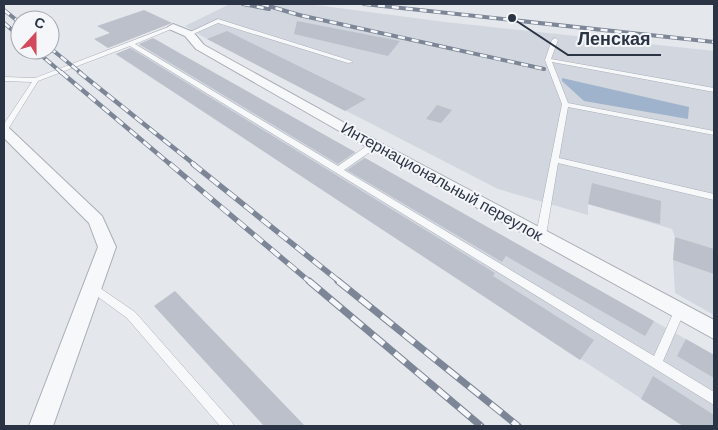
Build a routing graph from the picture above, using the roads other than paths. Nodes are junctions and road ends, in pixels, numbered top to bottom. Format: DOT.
graph roads {
  1 [pos="173,27"];
  2 [pos="189,34"];
  3 [pos="555,40"];
  4 [pos="130,44"];
  5 [pos="548,60"];
  6 [pos="350,62"];
  7 [pos="4,79"];
  8 [pos="36,80"];
  9 [pos="714,90"];
  10 [pos="565,104"];
  11 [pos="4,130"];
  12 [pos="714,133"];
  13 [pos="374,145"];
  14 [pos="556,160"];
  15 [pos="338,170"];
  16 [pos="714,197"];
  17 [pos="541,235"];
  18 [pos="94,288"];
  19 [pos="680,310"];
  20 [pos="714,330"];
  21 [pos="656,364"];
  22 [pos="714,399"];
  23 [pos="42,426"];
  24 [pos="228,426"];
  1 -- 2 [label="street, Интернациональный переулок"];
  1 -- 4 [label="lane"];
  2 -- 6 [label="lane"];
  2 -- 13 [label="street, Интернациональный переулок"];
  3 -- 5 [label="lane"];
  4 -- 8 [label="lane"];
  4 -- 15 [label="lane"];
  5 -- 9 [label="lane"];
  5 -- 10 [label="lane"];
  7 -- 8 [label="lane"];
  8 -- 11 [label="lane"];
  10 -- 12 [label="lane"];
  10 -- 14 [label="lane"];
  11 -- 18 [label="street"];
  13 -- 15 [label="lane"];
  13 -- 17 [label="street, Интернациональный переулок"];
  14 -- 16 [label="lane"];
  14 -- 17 [label="lane"];
  15 -- 21 [label="lane"];
  17 -- 19 [label="street, Интернациональный переулок"];
  18 -- 23 [label="street"];
  18 -- 24 [label="lane"];
  19 -- 20 [label="street, Интернациональный переулок"];
  19 -- 21 [label="lane"];
  21 -- 22 [label="lane"];
}
